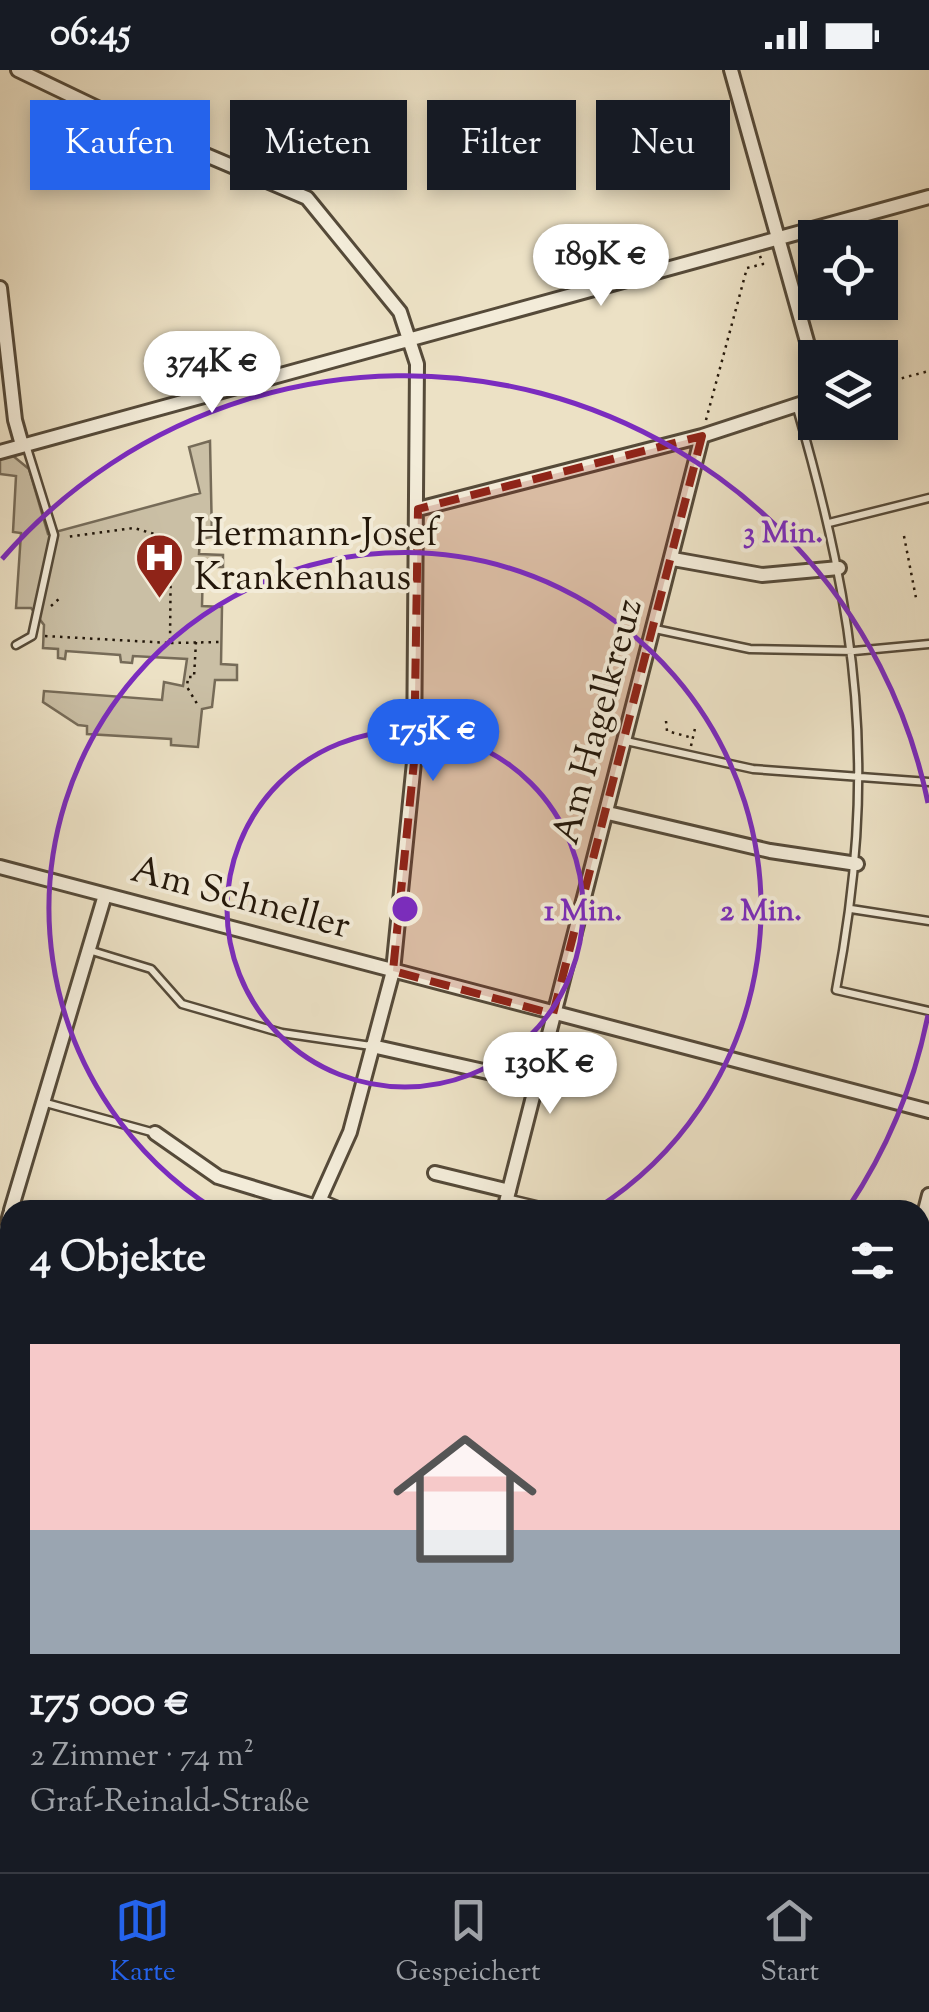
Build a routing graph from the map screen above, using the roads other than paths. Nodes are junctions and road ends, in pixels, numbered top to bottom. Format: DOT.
graph roads {
  1 [pos="18,70"];
  2 [pos="731,70"];
  3 [pos="929,198"];
  4 [pos="779,239"];
  5 [pos="0,288"];
  6 [pos="411,338"];
  7 [pos="807,340"];
  8 [pos="797,408"];
  9 [pos="702,436"];
  10 [pos="23,445"];
  11 [pos="0,452"];
  12 [pos="929,498"];
  13 [pos="418,510"];
  14 [pos="829,522"];
  15 [pos="673,559"];
  16 [pos="839,568"];
  17 [pos="655,629"];
  18 [pos="929,644"];
  19 [pos="16,645"];
  20 [pos="854,651"];
  21 [pos="626,741"];
  22 [pos="861,780"];
  23 [pos="929,782"];
  24 [pos="608,813"];
  25 [pos="857,864"];
  26 [pos="0,867"];
  27 [pos="105,895"];
  28 [pos="852,909"];
  29 [pos="929,921"];
  30 [pos="92,951"];
  31 [pos="393,971"];
  32 [pos="929,1011"];
  33 [pos="553,1014"];
  34 [pos="372,1046"];
  35 [pos="537,1082"];
  36 [pos="46,1103"];
  37 [pos="929,1111"];
  38 [pos="156,1132"];
  39 [pos="435,1173"];
  40 [pos="15,1200"];
  41 [pos="297,1200"];
  42 [pos="321,1200"];
  43 [pos="507,1200"];
  1 -- 6 [label="street"];
  2 -- 4 [label="street"];
  3 -- 4 [label="street"];
  4 -- 6 [label="street"];
  4 -- 7 [label="street"];
  5 -- 10 [label="street"];
  6 -- 10 [label="street"];
  6 -- 13 [label="street"];
  8 -- 9 [label="street"];
  8 -- 14 [label="lane"];
  9 -- 13 [label="street"];
  9 -- 15 [label="street, Am Hagelkreuz"];
  10 -- 11 [label="street"];
  10 -- 19 [label="lane"];
  12 -- 14 [label="lane"];
  13 -- 31 [label="street"];
  14 -- 16 [label="lane"];
  15 -- 16 [label="street, Am Hagelkreuz"];
  15 -- 17 [label="street, Am Hagelkreuz"];
  16 -- 20 [label="lane"];
  17 -- 20 [label="lane"];
  17 -- 21 [label="street, Am Hagelkreuz"];
  18 -- 20 [label="lane"];
  20 -- 22 [label="lane"];
  21 -- 22 [label="lane"];
  21 -- 24 [label="street, Am Hagelkreuz"];
  22 -- 23 [label="lane"];
  22 -- 25 [label="lane"];
  24 -- 25 [label="street"];
  24 -- 33 [label="street, Am Hagelkreuz"];
  25 -- 28 [label="lane"];
  26 -- 27 [label="street, Am Schneller"];
  27 -- 30 [label="street"];
  27 -- 31 [label="street, Am Schneller"];
  28 -- 29 [label="lane"];
  28 -- 32 [label="lane"];
  30 -- 34 [label="lane"];
  30 -- 36 [label="street"];
  31 -- 33 [label="street, Am Schneller"];
  31 -- 34 [label="street"];
  33 -- 35 [label="street, Am Hagelkreuz"];
  33 -- 37 [label="street, Am Schneller"];
  34 -- 35 [label="street"];
  34 -- 42 [label="street"];
  35 -- 43 [label="street, Am Hagelkreuz"];
  36 -- 38 [label="lane"];
  36 -- 40 [label="street"];
  38 -- 41 [label="street"];
  39 -- 43 [label="street"];
}
